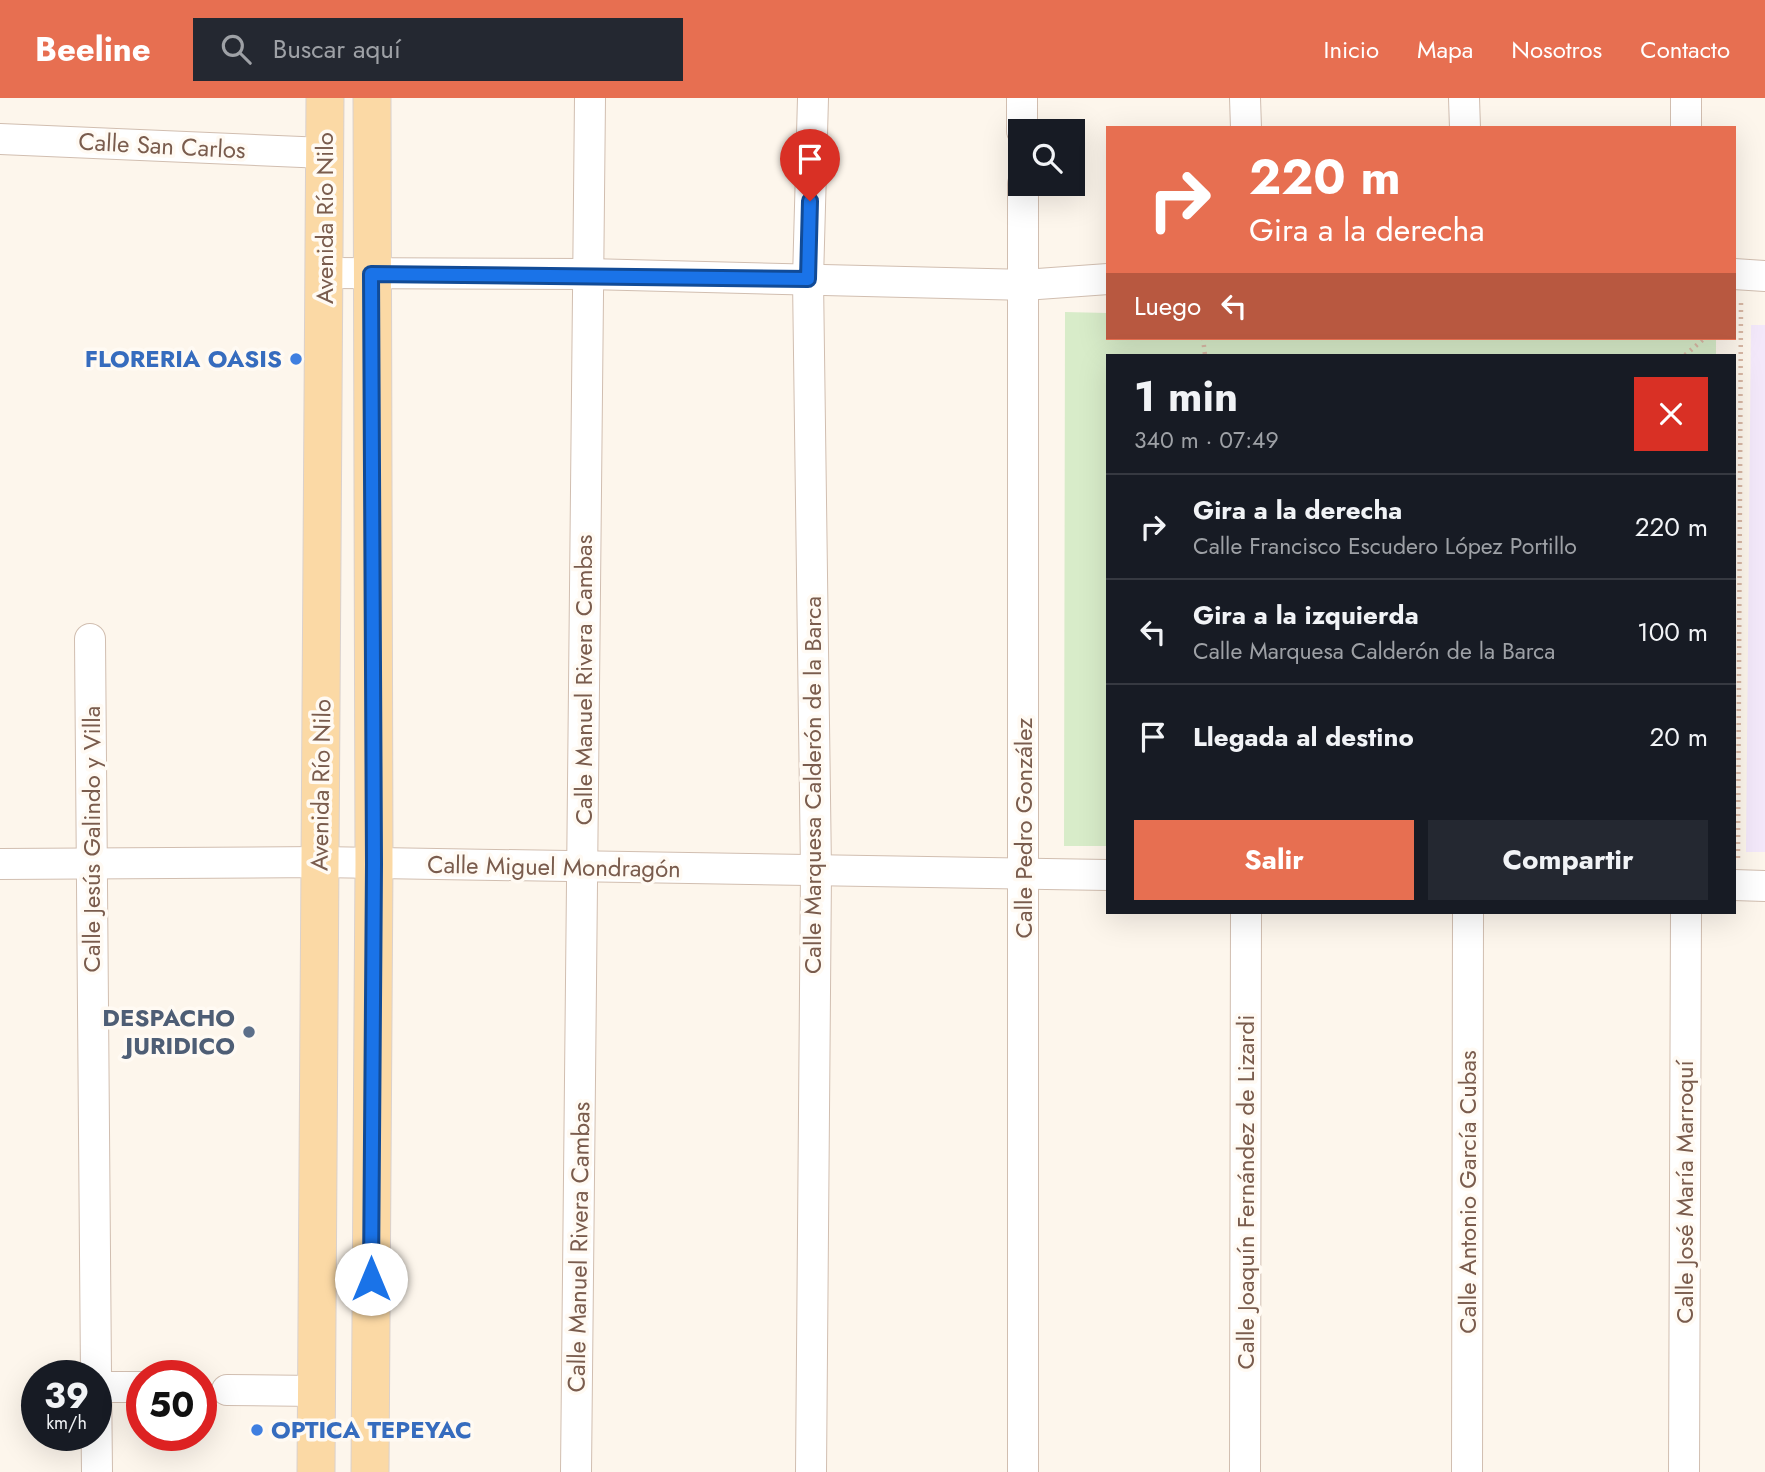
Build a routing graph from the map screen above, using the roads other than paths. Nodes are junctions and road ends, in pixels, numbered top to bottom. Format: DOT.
graph roads {
  1 [pos="325,98"];
  2 [pos="372,98"];
  3 [pos="590,98"];
  4 [pos="813,98"];
  5 [pos="1022,98"];
  6 [pos="1245,98"];
  7 [pos="1464,98"];
  8 [pos="1686,98"];
  9 [pos="1022,119"];
  10 [pos="1246,126"];
  11 [pos="1465,126"];
  12 [pos="1686,126"];
  13 [pos="0,139"];
  14 [pos="325,153"];
  15 [pos="1023,196"];
  16 [pos="326,272"];
  17 [pos="371,274"];
  18 [pos="588,274"];
  19 [pos="808,279"];
  20 [pos="1106,279"];
  21 [pos="1024,285"];
  22 [pos="90,639"];
  23 [pos="320,862"];
  24 [pos="92,863"];
  25 [pos="0,864"];
  26 [pos="374,864"];
  27 [pos="583,868"];
  28 [pos="816,871"];
  29 [pos="1024,874"];
  30 [pos="1106,875"];
  31 [pos="1247,914"];
  32 [pos="1468,914"];
  33 [pos="1686,914"];
  34 [pos="96,1360"];
  35 [pos="227,1390"];
  36 [pos="316,1391"];
  37 [pos="97,1451"];
  38 [pos="97,1472"];
  39 [pos="316,1472"];
  40 [pos="370,1472"];
  41 [pos="576,1472"];
  42 [pos="811,1472"];
  43 [pos="1023,1472"];
  44 [pos="1245,1472"];
  45 [pos="1467,1472"];
  46 [pos="1684,1472"];
  1 -- 14 [label="main road, Avenida Río Nilo"];
  2 -- 17 [label="main road, Avenida Río Nilo"];
  3 -- 18 [label="street, Calle Manuel Rivera Cambas"];
  4 -- 19 [label="street, Calle Marquesa Calderón de la Barca"];
  5 -- 9 [label="street"];
  6 -- 10 [label="street"];
  7 -- 11 [label="street"];
  8 -- 12 [label="street"];
  13 -- 14 [label="street, Calle San Carlos"];
  14 -- 16 [label="main road, Avenida Río Nilo"];
  15 -- 21 [label="street, Calle Pedro González"];
  16 -- 17 [label="street"];
  16 -- 23 [label="main road, Avenida Río Nilo"];
  17 -- 18 [label="street"];
  17 -- 26 [label="main road, Avenida Río Nilo"];
  18 -- 19 [label="street"];
  18 -- 27 [label="street, Calle Manuel Rivera Cambas"];
  19 -- 21 [label="street"];
  19 -- 28 [label="street, Calle Marquesa Calderón de la Barca"];
  20 -- 21 [label="street"];
  21 -- 29 [label="street, Calle Pedro González"];
  22 -- 24 [label="street, Calle Jesús Galindo y Villa"];
  23 -- 24 [label="street, Calle Miguel Mondragón"];
  23 -- 26 [label="street, Calle Miguel Mondragón"];
  23 -- 36 [label="main road, Avenida Río Nilo"];
  24 -- 25 [label="street, Calle Miguel Mondragón"];
  24 -- 34 [label="street, Calle Jesús Galindo y Villa"];
  26 -- 27 [label="street, Calle Miguel Mondragón"];
  26 -- 40 [label="main road, Avenida Río Nilo"];
  27 -- 28 [label="street, Calle Miguel Mondragón"];
  27 -- 41 [label="street, Calle Manuel Rivera Cambas"];
  28 -- 29 [label="street, Calle Miguel Mondragón"];
  28 -- 42 [label="street, Calle Marquesa Calderón de la Barca"];
  29 -- 30 [label="street, Calle Miguel Mondragón"];
  29 -- 43 [label="street, Calle Pedro González"];
  31 -- 44 [label="street, Calle Joaquín Fernández de Lizardi"];
  32 -- 45 [label="street, Calle Antonio García Cubas"];
  33 -- 46 [label="street, Calle José María Marroquí"];
  35 -- 36 [label="street"];
  36 -- 39 [label="main road, Avenida Río Nilo"];
  37 -- 38 [label="street, Calle Jesús Galindo y Villa"];
}
